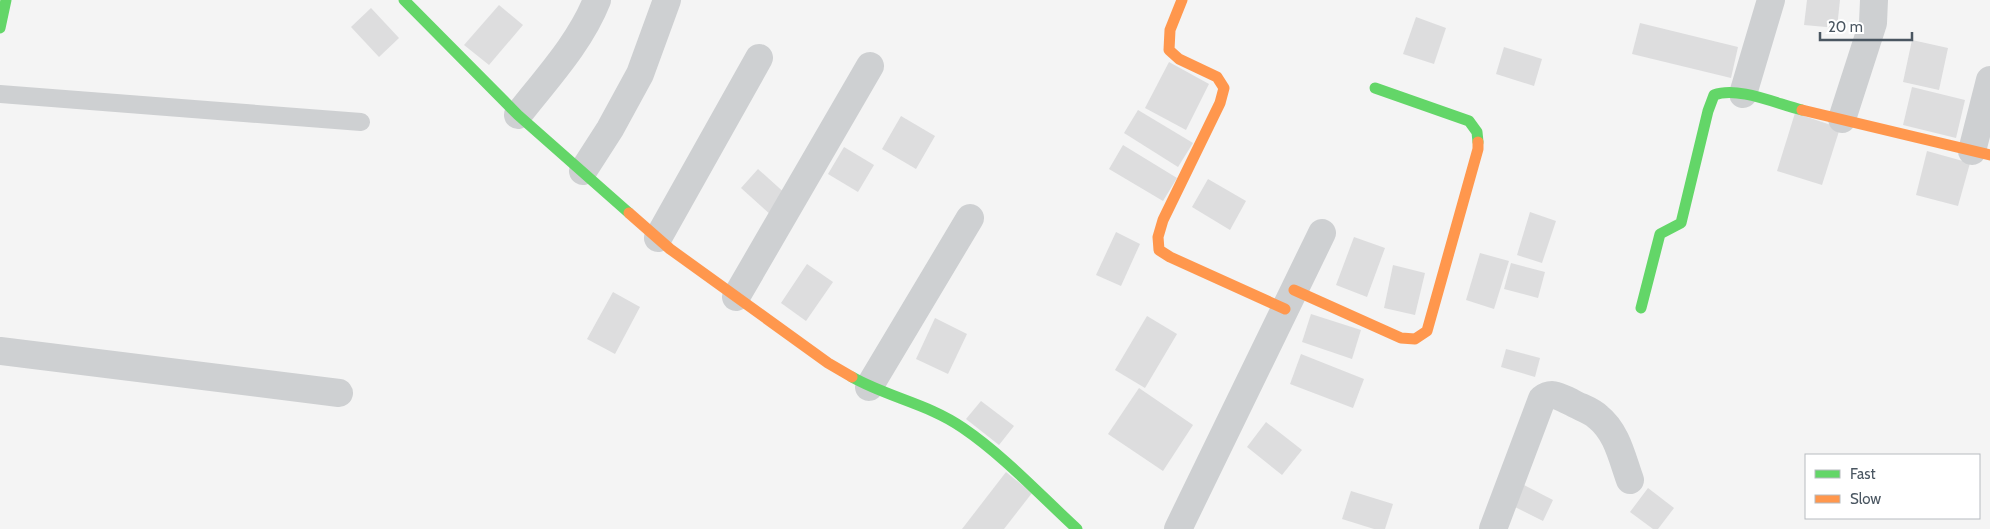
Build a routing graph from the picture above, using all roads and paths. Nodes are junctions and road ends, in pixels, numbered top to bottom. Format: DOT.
graph roads {
  1 [pos="6,0"];
  2 [pos="404,0"];
  3 [pos="597,0"];
  4 [pos="667,0"];
  5 [pos="1182,0"];
  6 [pos="1771,0"];
  7 [pos="1874,0"];
  8 [pos="0,28"];
  9 [pos="759,58"];
  10 [pos="870,66"];
  11 [pos="1990,80"];
  12 [pos="1375,88"];
  13 [pos="0,94"];
  14 [pos="1743,94"];
  15 [pos="518,115"];
  16 [pos="1842,119"];
  17 [pos="361,122"];
  18 [pos="1981,153"];
  19 [pos="583,171"];
  20 [pos="970,218"];
  21 [pos="1322,233"];
  22 [pos="658,238"];
  23 [pos="736,297"];
  24 [pos="1289,300"];
  25 [pos="1641,308"];
  26 [pos="0,351"];
  27 [pos="868,388"];
  28 [pos="339,393"];
  29 [pos="1630,480"];
  30 [pos="1076,529"];
  31 [pos="1178,529"];
  32 [pos="1493,529"];
  1 -- 8 [label="street"];
  2 -- 15 [label="street"];
  3 -- 15 [label="street"];
  4 -- 19 [label="street"];
  5 -- 24 [label="street"];
  6 -- 14 [label="street"];
  7 -- 16 [label="street"];
  9 -- 22 [label="street"];
  10 -- 23 [label="street"];
  11 -- 18 [label="street"];
  12 -- 24 [label="street"];
  13 -- 17 [label="lane"];
  14 -- 16 [label="street"];
  14 -- 25 [label="street"];
  15 -- 19 [label="street"];
  16 -- 18 [label="street"];
  19 -- 22 [label="street"];
  20 -- 27 [label="street"];
  21 -- 24 [label="street"];
  22 -- 23 [label="street"];
  23 -- 27 [label="street"];
  24 -- 31 [label="street"];
  26 -- 28 [label="street"];
  27 -- 30 [label="street"];
  29 -- 32 [label="street"];
}
